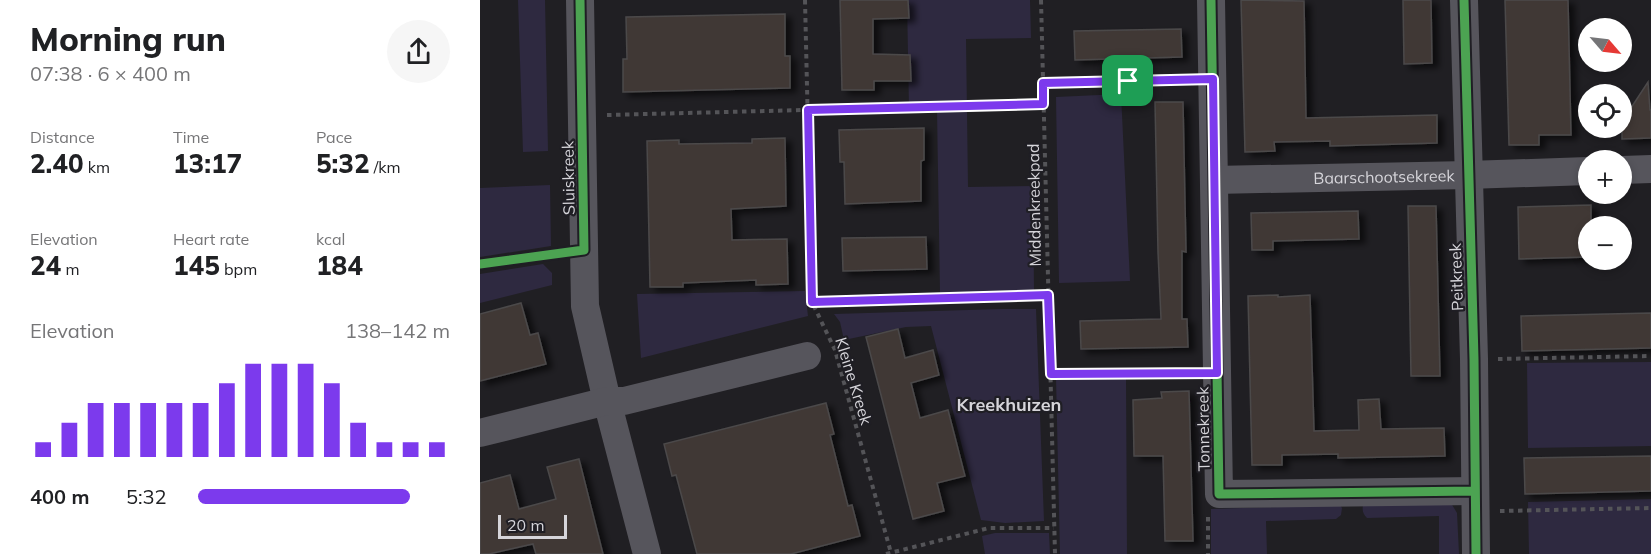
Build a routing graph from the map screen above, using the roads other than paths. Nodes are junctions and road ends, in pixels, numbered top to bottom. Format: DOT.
graph roads {
  1 [pos="580,0"];
  2 [pos="1211,0"];
  3 [pos="1464,0"];
  4 [pos="1651,169"];
  5 [pos="1632,170"];
  6 [pos="1578,171"];
  7 [pos="1468,175"];
  8 [pos="1214,180"];
  9 [pos="807,356"];
  10 [pos="607,401"];
  11 [pos="480,433"];
  12 [pos="1475,501"];
  13 [pos="647,554"];
  14 [pos="1476,554"];
  1 -- 10 [label="street, Sluiskreek"];
  2 -- 8 [label="street, Tonnekreek"];
  3 -- 7 [label="street, Peitkreek"];
  4 -- 5 [label="street"];
  6 -- 7 [label="street, Baarschootsekreek"];
  7 -- 8 [label="street, Baarschootsekreek"];
  7 -- 12 [label="street, Peitkreek"];
  8 -- 12 [label="street, Tonnekreek"];
  9 -- 10 [label="street"];
  10 -- 11 [label="street"];
  10 -- 13 [label="street, Sluiskreek"];
  12 -- 14 [label="street, Peitkreek"];
}
